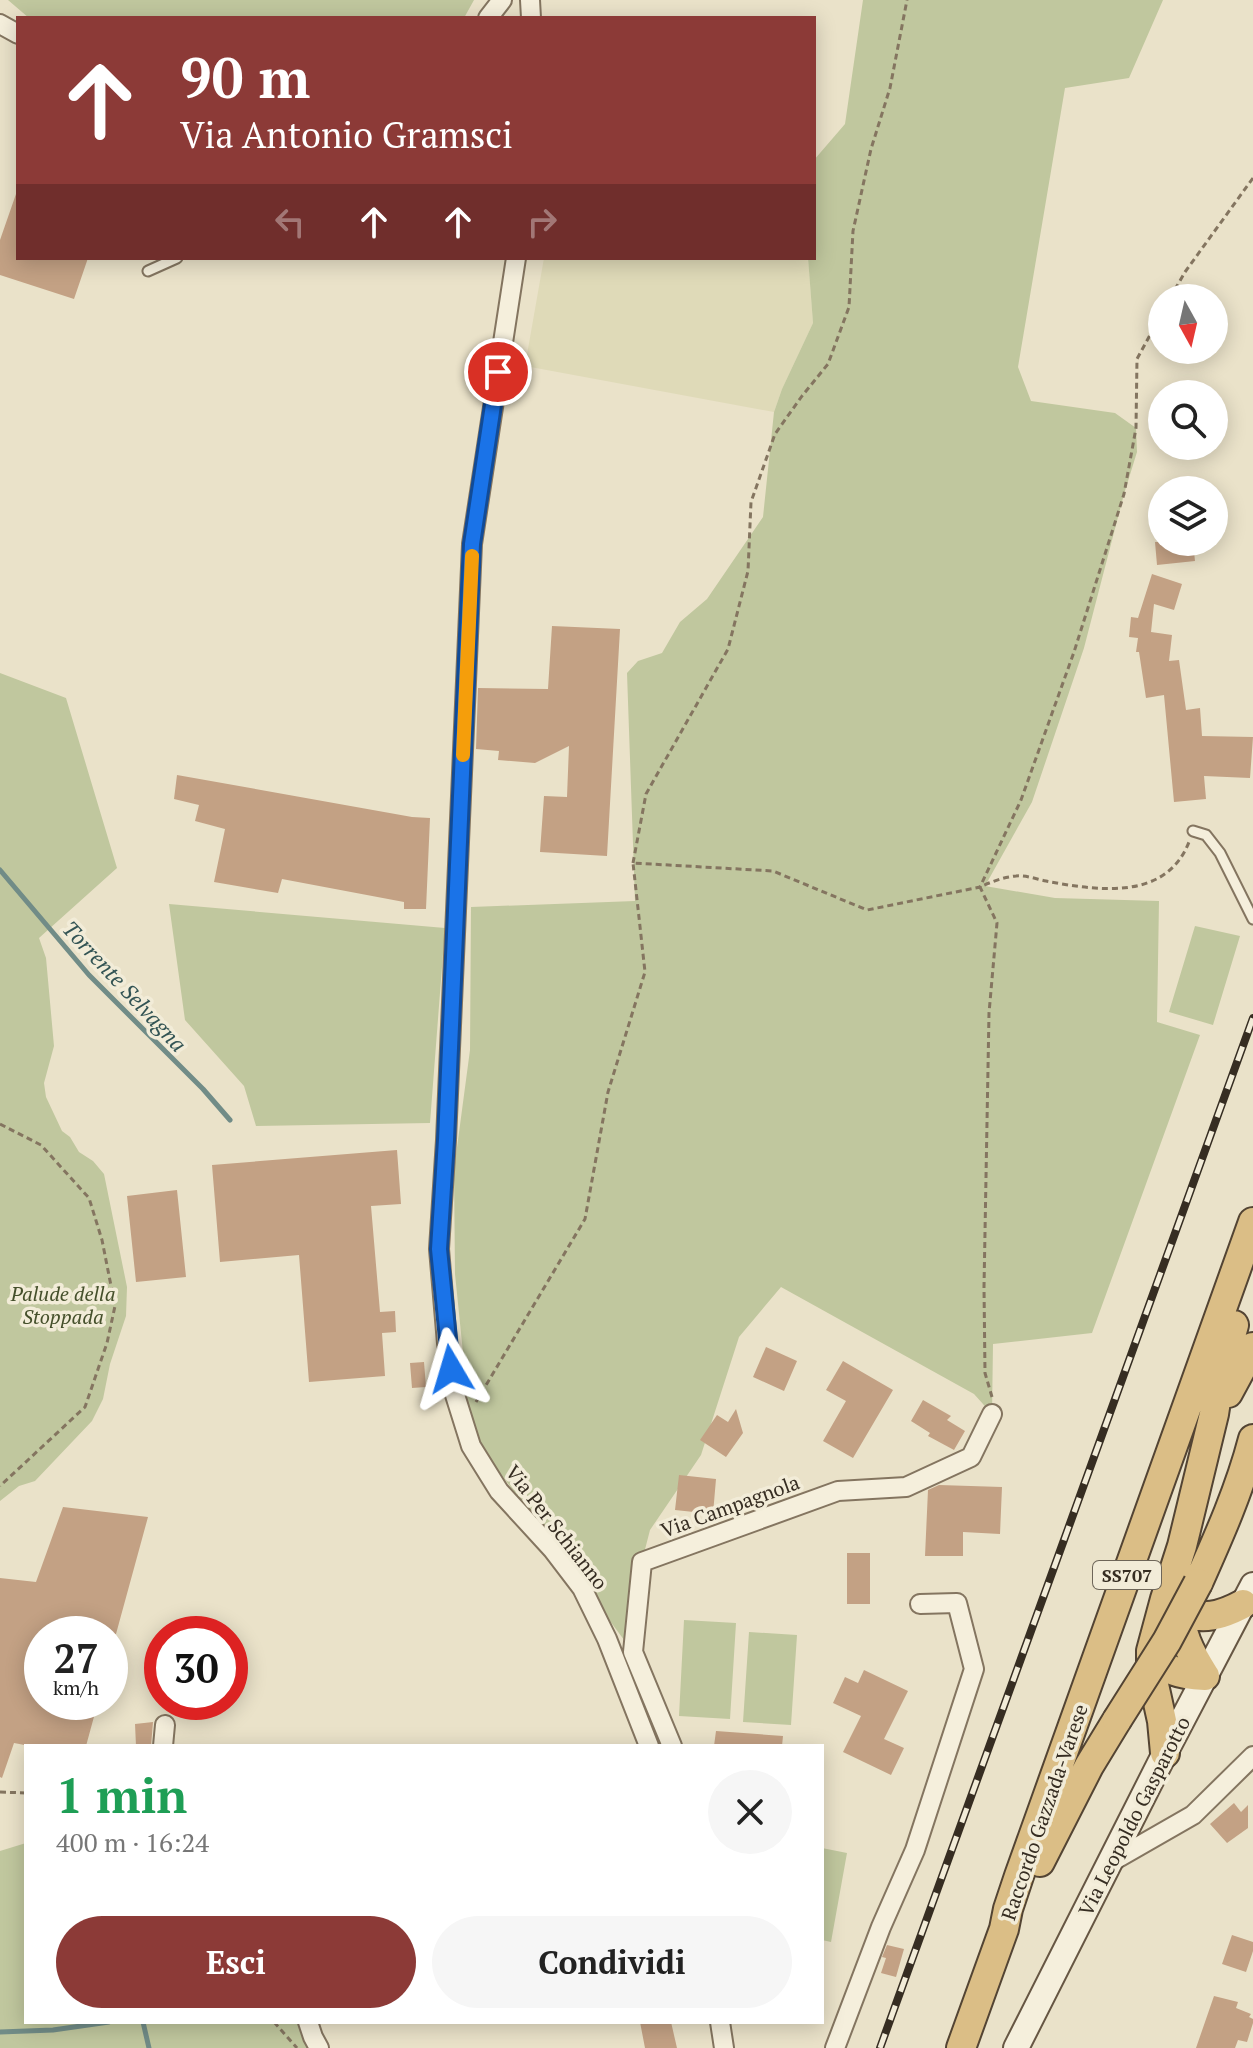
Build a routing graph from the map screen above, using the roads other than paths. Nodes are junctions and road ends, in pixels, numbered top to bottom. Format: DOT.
graph roads {
  1 [pos="502,0"];
  2 [pos="490,16"];
  3 [pos="173,260"];
  4 [pos="516,260"];
  5 [pos="148,271"];
  6 [pos="1193,831"];
  7 [pos="1253,919"];
  8 [pos="1253,1222"];
  9 [pos="1253,1255"];
  10 [pos="1253,1347"];
  11 [pos="992,1406"];
  12 [pos="1214,1414"];
  13 [pos="1253,1439"];
  14 [pos="1182,1546"];
  15 [pos="1248,1594"];
  16 [pos="920,1604"];
  17 [pos="1180,1610"];
  18 [pos="1151,1651"];
  19 [pos="1205,1676"];
  20 [pos="165,1725"];
  21 [pos="163,1744"];
  22 [pos="648,1744"];
  23 [pos="671,1744"];
  24 [pos="1165,1753"];
  25 [pos="1253,1756"];
  26 [pos="1111,1862"];
  27 [pos="1004,1929"];
  28 [pos="309,2024"];
  29 [pos="720,2024"];
  30 [pos="319,2048"];
  31 [pos="724,2048"];
  32 [pos="835,2048"];
  33 [pos="961,2048"];
  34 [pos="1016,2048"];
  1 -- 2 [label="street"];
  3 -- 5 [label="lane"];
  4 -- 22 [label="street, Via Per Schianno"];
  6 -- 7 [label="lane"];
  8 -- 27 [label="highway, Raccordo Gazzada-Varese / SS707"];
  9 -- 12 [label="highway"];
  10 -- 12 [label="highway"];
  11 -- 23 [label="street, Via Campagnola"];
  12 -- 14 [label="highway"];
  13 -- 27 [label="highway, Raccordo Gazzada-Varese / SS707, bridge"];
  14 -- 17 [label="highway"];
  14 -- 18 [label="highway"];
  15 -- 17 [label="highway"];
  15 -- 19 [label="main road, Via Leopoldo Gasparotto"];
  16 -- 32 [label="street"];
  17 -- 19 [label="highway"];
  18 -- 19 [label="highway"];
  18 -- 24 [label="highway"];
  19 -- 24 [label="main road, Via Leopoldo Gasparotto"];
  20 -- 21 [label="street"];
  24 -- 26 [label="main road, Via Leopoldo Gasparotto"];
  25 -- 26 [label="street"];
  26 -- 34 [label="main road, Via Leopoldo Gasparotto"];
  27 -- 33 [label="highway, SS707"];
  28 -- 30 [label="street"];
  29 -- 31 [label="street"];
}
